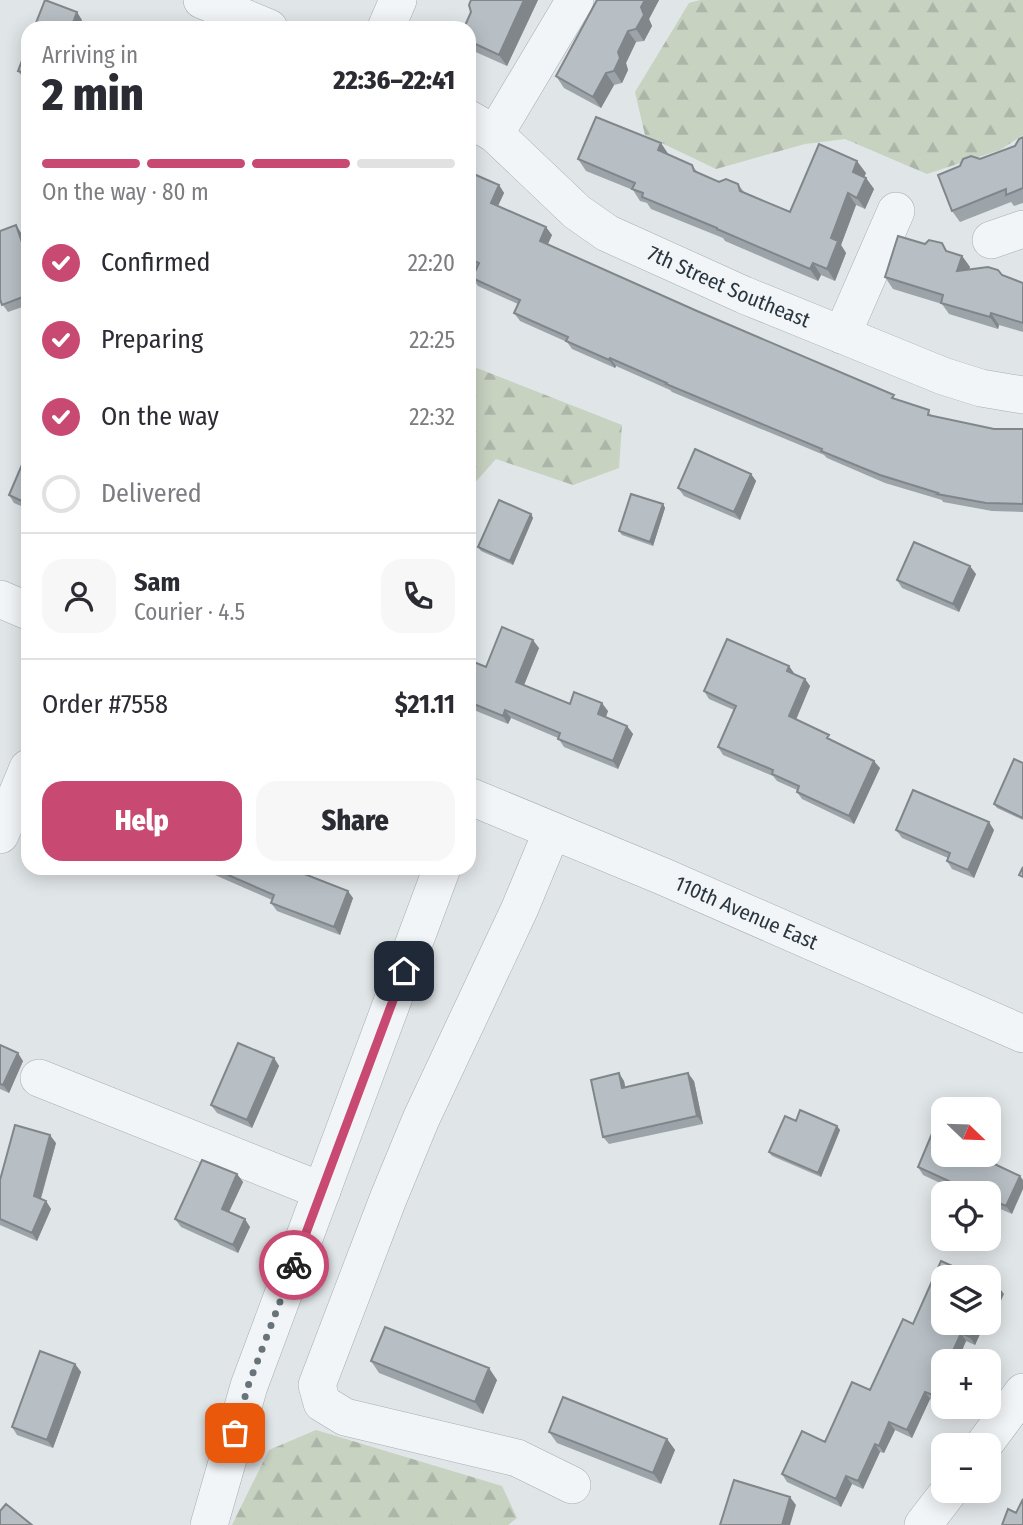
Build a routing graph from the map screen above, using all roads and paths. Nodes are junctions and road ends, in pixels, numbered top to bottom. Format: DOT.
graph roads {
  1 [pos="202,0"];
  2 [pos="398,0"];
  3 [pos="575,0"];
  4 [pos="252,21"];
  5 [pos="389,21"];
  6 [pos="482,127"];
  7 [pos="895,211"];
  8 [pos="842,335"];
  9 [pos="1023,394"];
  10 [pos="0,599"];
  11 [pos="21,608"];
  12 [pos="21,785"];
  13 [pos="476,799"];
  14 [pos="552,831"];
  15 [pos="0,835"];
  16 [pos="440,875"];
  17 [pos="1023,1034"];
  18 [pos="39,1078"];
  19 [pos="322,1191"];
  20 [pos="1023,1392"];
  21 [pos="993,1433"];
  22 [pos="572,1485"];
  23 [pos="940,1503"];
  24 [pos="209,1525"];
  25 [pos="923,1525"];
  1 -- 4 [label="street"];
  2 -- 5 [label="street"];
  3 -- 6 [label="street"];
  6 -- 8 [label="street, 7th Street Southeast"];
  7 -- 8 [label="street"];
  8 -- 9 [label="street, 7th Street Southeast"];
  10 -- 11 [label="street"];
  12 -- 15 [label="street"];
  13 -- 14 [label="street, 110th Avenue East"];
  14 -- 17 [label="street, 110th Avenue East"];
  14 -- 22 [label="street"];
  16 -- 19 [label="street"];
  18 -- 19 [label="street"];
  19 -- 24 [label="street"];
  20 -- 21 [label="street"];
  23 -- 25 [label="street"];
}
